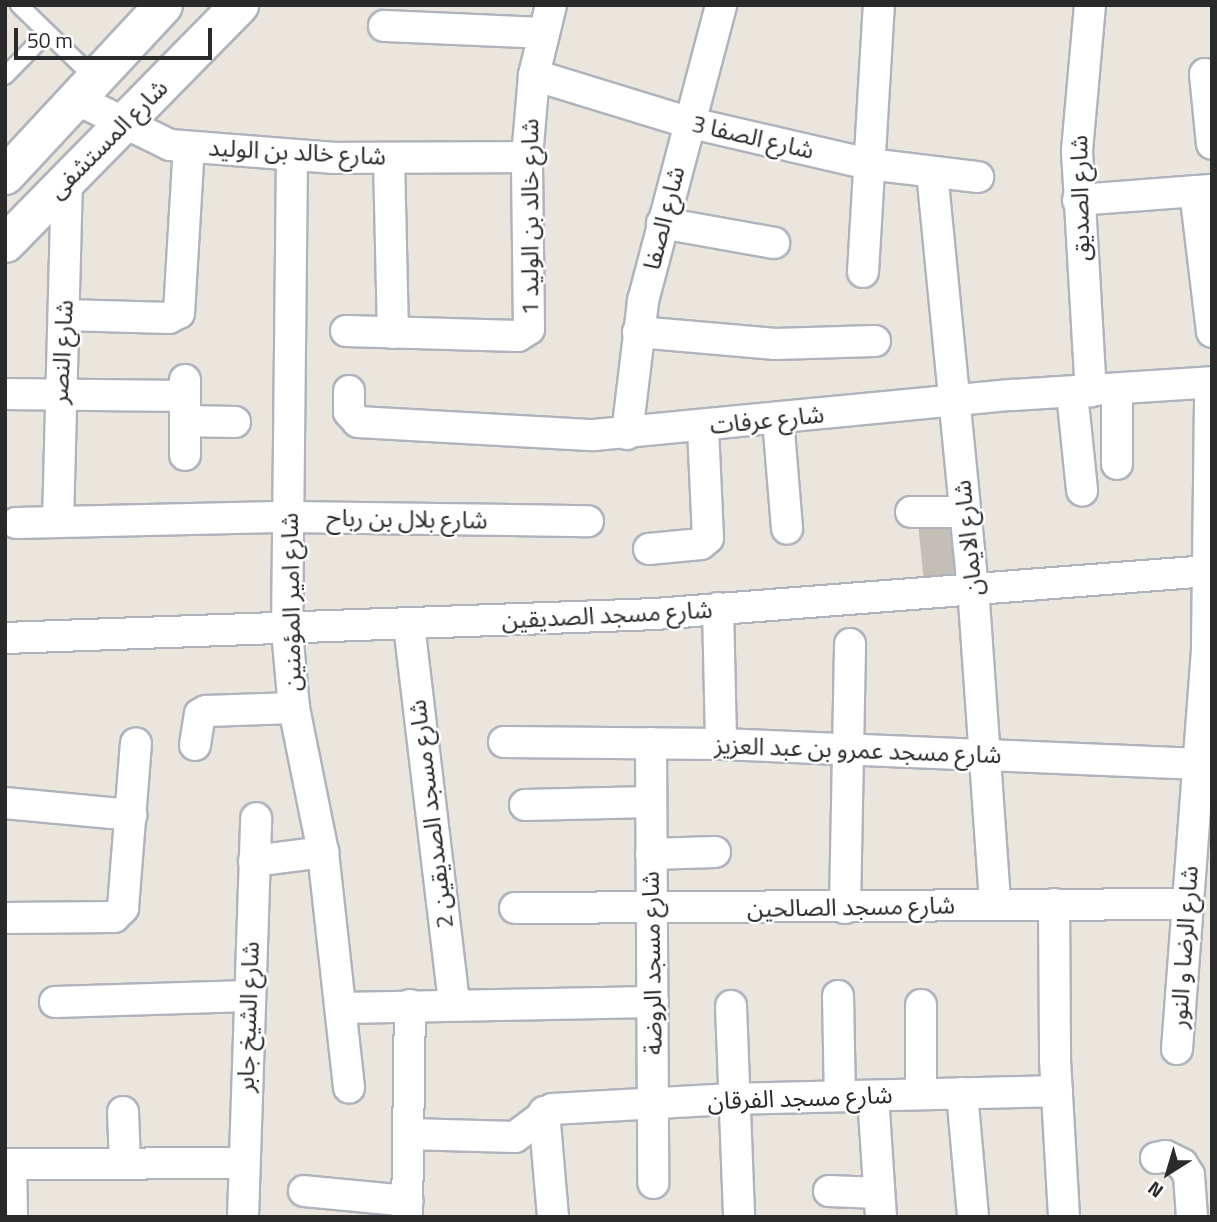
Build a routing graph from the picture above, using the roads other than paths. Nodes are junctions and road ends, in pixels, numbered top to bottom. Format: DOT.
graph roads {
  1 [pos="19,5"];
  2 [pos="163,5"];
  3 [pos="239,5"];
  4 [pos="721,5"];
  5 [pos="879,5"];
  6 [pos="1090,5"];
  7 [pos="547,19"];
  8 [pos="384,26"];
  9 [pos="47,33"];
  10 [pos="1205,74"];
  11 [pos="534,75"];
  12 [pos="5,76"];
  13 [pos="87,90"];
  14 [pos="687,122"];
  15 [pos="125,123"];
  16 [pos="1212,144"];
  17 [pos="189,146"];
  18 [pos="292,155"];
  19 [pos="527,157"];
  20 [pos="389,158"];
  21 [pos="869,164"];
  22 [pos="932,172"];
  23 [pos="5,175"];
  24 [pos="978,177"];
  25 [pos="67,182"];
  26 [pos="1203,191"];
  27 [pos="1078,200"];
  28 [pos="662,223"];
  29 [pos="5,243"];
  30 [pos="774,243"];
  31 [pos="863,272"];
  32 [pos="65,315"];
  33 [pos="346,331"];
  34 [pos="639,332"];
  35 [pos="1212,332"];
  36 [pos="393,333"];
  37 [pos="875,341"];
  38 [pos="1211,383"];
  39 [pos="349,391"];
  40 [pos="59,392"];
  41 [pos="1093,392"];
  42 [pos="5,394"];
  43 [pos="185,399"];
  44 [pos="954,401"];
  45 [pos="778,419"];
  46 [pos="235,422"];
  47 [pos="703,426"];
  48 [pos="626,434"];
  49 [pos="186,455"];
  50 [pos="1117,464"];
  51 [pos="1082,491"];
  52 [pos="911,512"];
  53 [pos="965,512"];
  54 [pos="289,517"];
  55 [pos="588,521"];
  56 [pos="58,522"];
  57 [pos="16,523"];
  58 [pos="787,529"];
  59 [pos="649,549"];
  60 [pos="1208,571"];
  61 [pos="973,587"];
  62 [pos="718,608"];
  63 [pos="409,625"];
  64 [pos="287,631"];
  65 [pos="5,638"];
  66 [pos="850,645"];
  67 [pos="1208,676"];
  68 [pos="294,708"];
  69 [pos="504,742"];
  70 [pos="652,743"];
  71 [pos="136,744"];
  72 [pos="721,744"];
  73 [pos="194,745"];
  74 [pos="848,748"];
  75 [pos="986,754"];
  76 [pos="1205,765"];
  77 [pos="650,802"];
  78 [pos="5,803"];
  79 [pos="525,805"];
  80 [pos="131,815"];
  81 [pos="256,818"];
  82 [pos="323,852"];
  83 [pos="715,852"];
  84 [pos="651,854"];
  85 [pos="254,861"];
  86 [pos="995,904"];
  87 [pos="1054,904"];
  88 [pos="1188,904"];
  89 [pos="515,908"];
  90 [pos="845,908"];
  91 [pos="652,909"];
  92 [pos="5,918"];
  93 [pos="248,996"];
  94 [pos="838,996"];
  95 [pos="55,1002"];
  96 [pos="653,1002"];
  97 [pos="454,1003"];
  98 [pos="410,1005"];
  99 [pos="920,1005"];
  100 [pos="731,1006"];
  101 [pos="341,1008"];
  102 [pos="1177,1049"];
  103 [pos="349,1088"];
  104 [pos="1057,1091"];
  105 [pos="962,1093"];
  106 [pos="921,1094"];
  107 [pos="840,1096"];
  108 [pos="873,1096"];
  109 [pos="733,1099"];
  110 [pos="653,1105"];
  111 [pos="122,1112"];
  112 [pos="544,1112"];
  113 [pos="408,1134"];
  114 [pos="1156,1158"];
  115 [pos="125,1163"];
  116 [pos="243,1163"];
  117 [pos="8,1164"];
  118 [pos="653,1183"];
  119 [pos="303,1191"];
  120 [pos="829,1191"];
  121 [pos="880,1205"];
  122 [pos="407,1209"];
  123 [pos="12,1217"];
  124 [pos="243,1217"];
  125 [pos="553,1217"];
  126 [pos="739,1217"];
  127 [pos="973,1217"];
  128 [pos="1064,1217"];
  129 [pos="1192,1217"];
  1 -- 9 [label="lane"];
  2 -- 13 [label="street, شارع المستشفى"];
  3 -- 15 [label="street, شارع المستشفى"];
  4 -- 14 [label="street, شارع الصفا"];
  5 -- 21 [label="street"];
  6 -- 27 [label="street, شارع الصديق"];
  7 -- 8 [label="street"];
  7 -- 11 [label="street, شارع خالد بن الوليد 1"];
  9 -- 12 [label="lane"];
  9 -- 13 [label="lane"];
  10 -- 16 [label="street"];
  11 -- 14 [label="street, شارع الصفا 3"];
  11 -- 19 [label="street, شارع خالد بن الوليد 1"];
  13 -- 15 [label="street, شارع خالد بن الوليد"];
  13 -- 23 [label="street, شارع المستشفى"];
  14 -- 21 [label="street, شارع الصفا 3"];
  14 -- 28 [label="street, شارع الصفا"];
  15 -- 17 [label="street, شارع خالد بن الوليد"];
  15 -- 25 [label="street, شارع المستشفى"];
  17 -- 18 [label="street, شارع خالد بن الوليد"];
  17 -- 32 [label="street"];
  18 -- 20 [label="street, شارع خالد بن الوليد"];
  18 -- 54 [label="street, شارع امير المؤمنين"];
  19 -- 20 [label="street, شارع خالد بن الوليد"];
  19 -- 36 [label="street, شارع خالد بن الوليد 1"];
  20 -- 36 [label="street"];
  21 -- 22 [label="street, شارع الصفا 3"];
  21 -- 31 [label="street"];
  22 -- 24 [label="street, شارع الصفا 3"];
  22 -- 44 [label="street, شارع الايمان"];
  25 -- 29 [label="street, شارع المستشفى"];
  25 -- 32 [label="street, شارع النصر"];
  26 -- 27 [label="street"];
  26 -- 35 [label="street"];
  27 -- 41 [label="street, شارع الصديق"];
  28 -- 30 [label="street"];
  28 -- 34 [label="street, شارع الصفا"];
  32 -- 40 [label="street, شارع النصر"];
  33 -- 36 [label="street, شارع خالد بن الوليد 1"];
  34 -- 37 [label="street"];
  34 -- 48 [label="street, شارع الصفا"];
  38 -- 41 [label="street, شارع عرفات"];
  38 -- 60 [label="street, شارع الرضا و النور"];
  39 -- 48 [label="street, شارع عرفات"];
  40 -- 42 [label="street"];
  40 -- 43 [label="street"];
  40 -- 56 [label="street, شارع النصر"];
  41 -- 44 [label="street, شارع عرفات"];
  41 -- 50 [label="street"];
  41 -- 51 [label="street"];
  43 -- 46 [label="street"];
  43 -- 49 [label="street"];
  44 -- 45 [label="street, شارع عرفات"];
  44 -- 53 [label="street, شارع الايمان"];
  45 -- 47 [label="street, شارع عرفات"];
  45 -- 58 [label="street"];
  47 -- 48 [label="street, شارع عرفات"];
  47 -- 59 [label="street"];
  52 -- 53 [label="street"];
  53 -- 61 [label="street, شارع الايمان"];
  54 -- 55 [label="street, شارع بلال بن رباح"];
  54 -- 56 [label="street, شارع بلال بن رباح"];
  54 -- 64 [label="street, شارع امير المؤمنين"];
  56 -- 57 [label="street, شارع بلال بن رباح"];
  60 -- 61 [label="street, شارع مسجد الصديقين"];
  60 -- 67 [label="street, شارع الرضا و النور"];
  61 -- 62 [label="street, شارع مسجد الصديقين"];
  61 -- 75 [label="street, شارع الايمان"];
  62 -- 63 [label="street, شارع مسجد الصديقين"];
  62 -- 72 [label="street"];
  63 -- 64 [label="street, شارع مسجد الصديقين"];
  63 -- 97 [label="street, شارع مسجد الصديقين 2"];
  64 -- 65 [label="street, شارع مسجد الصديقين"];
  64 -- 68 [label="street, شارع امير المؤمنين"];
  66 -- 74 [label="street"];
  67 -- 76 [label="street, شارع الرضا و النور"];
  68 -- 73 [label="street"];
  68 -- 82 [label="street, شارع امير المؤمنين"];
  69 -- 70 [label="street, شارع مسجد عمرو بن عبد العزيز"];
  70 -- 72 [label="street, شارع مسجد عمرو بن عبد العزيز"];
  70 -- 77 [label="street, شارع مسجد الروضة"];
  71 -- 80 [label="street"];
  72 -- 74 [label="street, شارع مسجد عمرو بن عبد العزيز"];
  74 -- 75 [label="street, شارع مسجد عمرو بن عبد العزيز"];
  74 -- 90 [label="street"];
  75 -- 76 [label="street, شارع مسجد عمرو بن عبد العزيز"];
  75 -- 86 [label="street, شارع الايمان"];
  76 -- 88 [label="street, شارع الرضا و النور"];
  77 -- 79 [label="street"];
  77 -- 84 [label="street, شارع مسجد الروضة"];
  78 -- 80 [label="street"];
  80 -- 92 [label="street"];
  81 -- 85 [label="street, شارع الشيخ جابر"];
  82 -- 85 [label="street"];
  82 -- 101 [label="street, شارع امير المؤمنين"];
  83 -- 84 [label="street"];
  84 -- 91 [label="street, شارع مسجد الروضة"];
  85 -- 93 [label="street, شارع الشيخ جابر"];
  86 -- 87 [label="street, شارع مسجد الصالحين"];
  86 -- 90 [label="street, شارع مسجد الصالحين"];
  87 -- 88 [label="street, شارع مسجد الصالحين"];
  87 -- 104 [label="street"];
  88 -- 102 [label="street, شارع الرضا و النور"];
  89 -- 91 [label="street, شارع مسجد الصالحين"];
  90 -- 91 [label="street, شارع مسجد الصالحين"];
  91 -- 96 [label="street, شارع مسجد الروضة"];
  93 -- 95 [label="street"];
  93 -- 116 [label="street, شارع الشيخ جابر"];
  94 -- 107 [label="street"];
  96 -- 97 [label="street"];
  96 -- 110 [label="street, شارع مسجد الروضة"];
  97 -- 98 [label="street"];
  98 -- 101 [label="street"];
  98 -- 113 [label="street"];
  99 -- 106 [label="street"];
  100 -- 109 [label="street"];
  101 -- 103 [label="street, شارع امير المؤمنين"];
  104 -- 105 [label="street, شارع مسجد الفرقان"];
  104 -- 128 [label="street"];
  105 -- 106 [label="street, شارع مسجد الفرقان"];
  105 -- 127 [label="street"];
  106 -- 108 [label="street, شارع مسجد الفرقان"];
  107 -- 108 [label="street, شارع مسجد الفرقان"];
  107 -- 109 [label="street, شارع مسجد الفرقان"];
  108 -- 121 [label="street"];
  109 -- 110 [label="street, شارع مسجد الفرقان"];
  109 -- 126 [label="street"];
  110 -- 112 [label="street, شارع مسجد الفرقان"];
  110 -- 118 [label="street, شارع مسجد الروضة"];
  111 -- 115 [label="street"];
  112 -- 113 [label="street"];
  112 -- 125 [label="street"];
  113 -- 122 [label="street"];
  114 -- 129 [label="street"];
  115 -- 116 [label="street"];
  115 -- 117 [label="street"];
  116 -- 124 [label="street, شارع الشيخ جابر"];
  117 -- 123 [label="street"];
  119 -- 122 [label="street"];
  120 -- 121 [label="street"];
}
